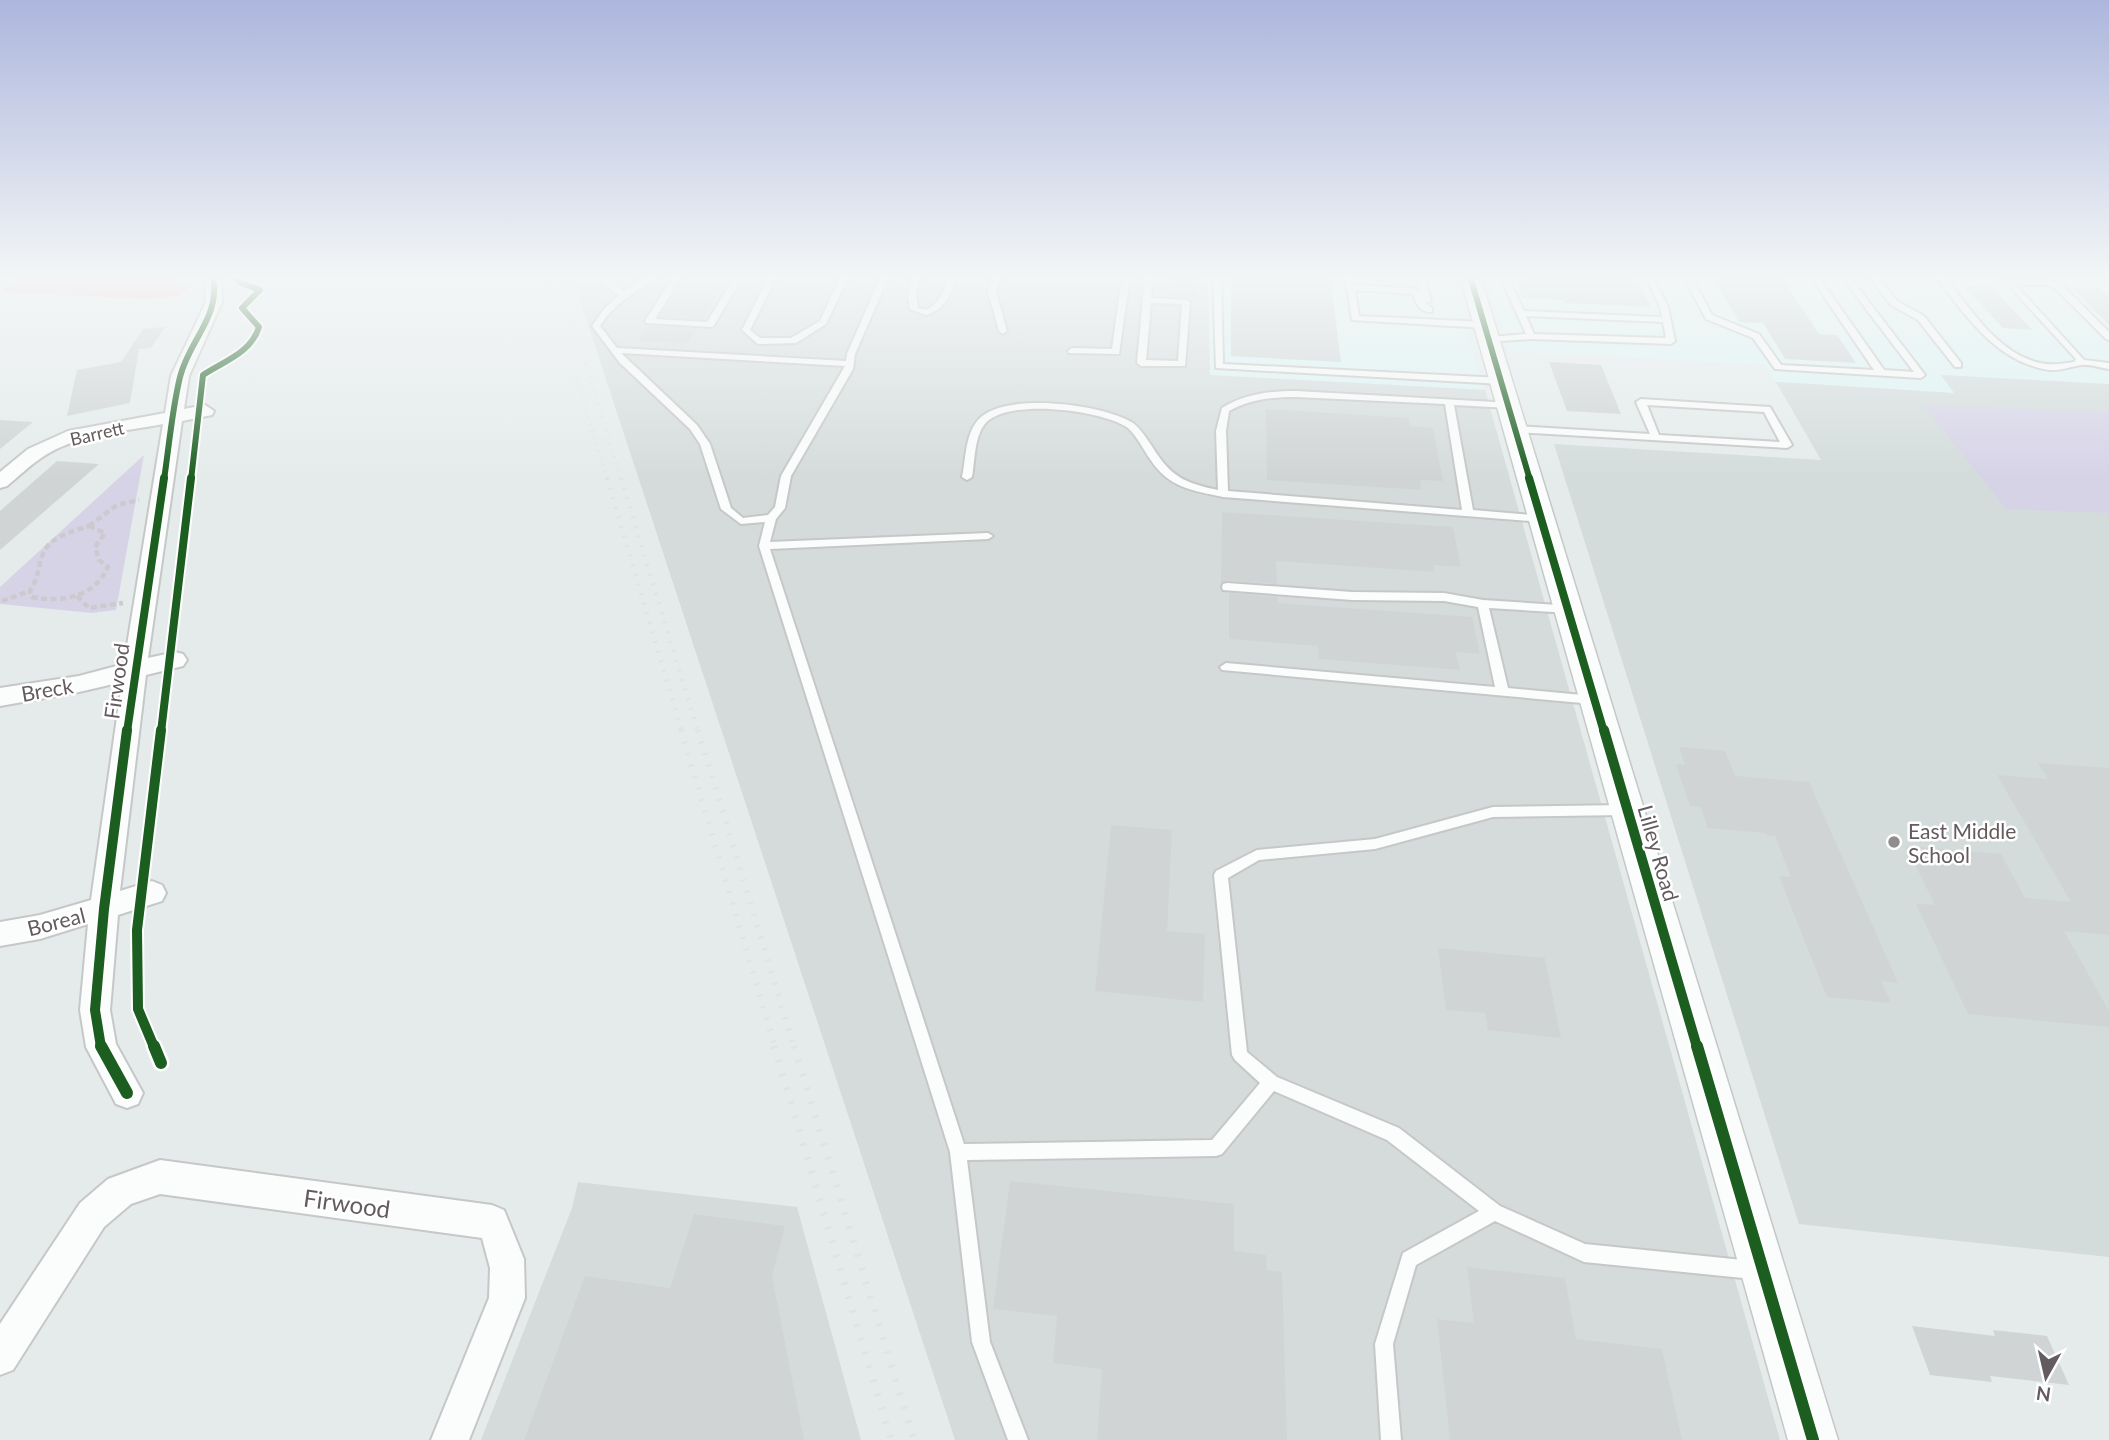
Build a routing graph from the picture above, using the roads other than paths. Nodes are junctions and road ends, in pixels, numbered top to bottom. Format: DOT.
graph roads {
  1 [pos="194,343"];
  2 [pos="609,343"];
  3 [pos="856,343"];
  4 [pos="1117,343"];
  5 [pos="1143,343"];
  6 [pos="1183,343"];
  7 [pos="1218,343"];
  8 [pos="1491,343"];
  9 [pos="1761,343"];
  10 [pos="1860,343"];
  11 [pos="1897,343"];
  12 [pos="1941,343"];
  13 [pos="1997,343"];
  14 [pos="2066,343"];
  15 [pos="614,349"];
  16 [pos="1072,351"];
  17 [pos="2079,362"];
  18 [pos="850,364"];
  19 [pos="1958,365"];
  20 [pos="2109,366"];
  21 [pos="1881,373"];
  22 [pos="1449,402"];
  23 [pos="1510,405"];
  24 [pos="205,411"];
  25 [pos="174,416"];
  26 [pos="1656,438"];
  27 [pos="967,477"];
  28 [pos="0,482"];
  29 [pos="1223,494"];
  30 [pos="1468,513"];
  31 [pos="771,518"];
  32 [pos="1543,519"];
  33 [pos="988,536"];
  34 [pos="764,546"];
  35 [pos="1227,587"];
  36 [pos="1483,604"];
  37 [pos="1570,609"];
  38 [pos="176,660"];
  39 [pos="1226,667"];
  40 [pos="135,670"];
  41 [pos="1502,690"];
  42 [pos="0,696"];
  43 [pos="1597,701"];
  44 [pos="1628,810"];
  45 [pos="152,893"];
  46 [pos="104,909"];
  47 [pos="0,934"];
  48 [pos="1271,1082"];
  49 [pos="127,1093"];
  50 [pos="958,1152"];
  51 [pos="1494,1212"];
  52 [pos="1764,1271"];
  53 [pos="0,1357"];
  54 [pos="450,1440"];
  55 [pos="1018,1440"];
  56 [pos="1391,1440"];
  57 [pos="1813,1440"];
  1 -- 25 [label="street, Firwood"];
  2 -- 15 [label="lane"];
  3 -- 18 [label="lane"];
  4 -- 16 [label="lane"];
  5 -- 6 [label="lane"];
  7 -- 23 [label="lane"];
  8 -- 23 [label="street, Lilley Road"];
  9 -- 21 [label="lane"];
  10 -- 21 [label="lane"];
  11 -- 21 [label="lane"];
  12 -- 19 [label="lane"];
  13 -- 17 [label="lane"];
  14 -- 17 [label="lane"];
  15 -- 18 [label="lane"];
  15 -- 31 [label="lane"];
  17 -- 20 [label="lane"];
  18 -- 31 [label="lane"];
  22 -- 23 [label="lane"];
  22 -- 29 [label="lane"];
  22 -- 30 [label="lane"];
  23 -- 26 [label="lane"];
  23 -- 32 [label="street, Lilley Road"];
  24 -- 25 [label="street, Barrett"];
  25 -- 28 [label="street, Barrett"];
  25 -- 40 [label="street, Firwood"];
  26 -- 26 [label="lane"];
  27 -- 29 [label="lane"];
  29 -- 30 [label="lane"];
  30 -- 32 [label="lane"];
  31 -- 34 [label="lane"];
  32 -- 37 [label="street, Lilley Road"];
  33 -- 34 [label="lane"];
  34 -- 50 [label="lane"];
  35 -- 36 [label="lane"];
  36 -- 37 [label="lane"];
  36 -- 41 [label="lane"];
  37 -- 43 [label="street, Lilley Road"];
  38 -- 40 [label="street, Breck"];
  39 -- 41 [label="lane"];
  40 -- 42 [label="street, Breck"];
  40 -- 46 [label="street, Firwood"];
  41 -- 43 [label="lane"];
  43 -- 44 [label="street, Lilley Road"];
  44 -- 48 [label="lane"];
  44 -- 52 [label="street, Lilley Road"];
  45 -- 46 [label="street, Boreal"];
  46 -- 47 [label="street, Boreal"];
  46 -- 49 [label="street, Firwood"];
  48 -- 50 [label="lane"];
  48 -- 51 [label="lane"];
  50 -- 55 [label="lane"];
  51 -- 52 [label="lane"];
  51 -- 56 [label="lane"];
  52 -- 57 [label="street, Lilley Road"];
  53 -- 54 [label="street, Firwood"];
}
